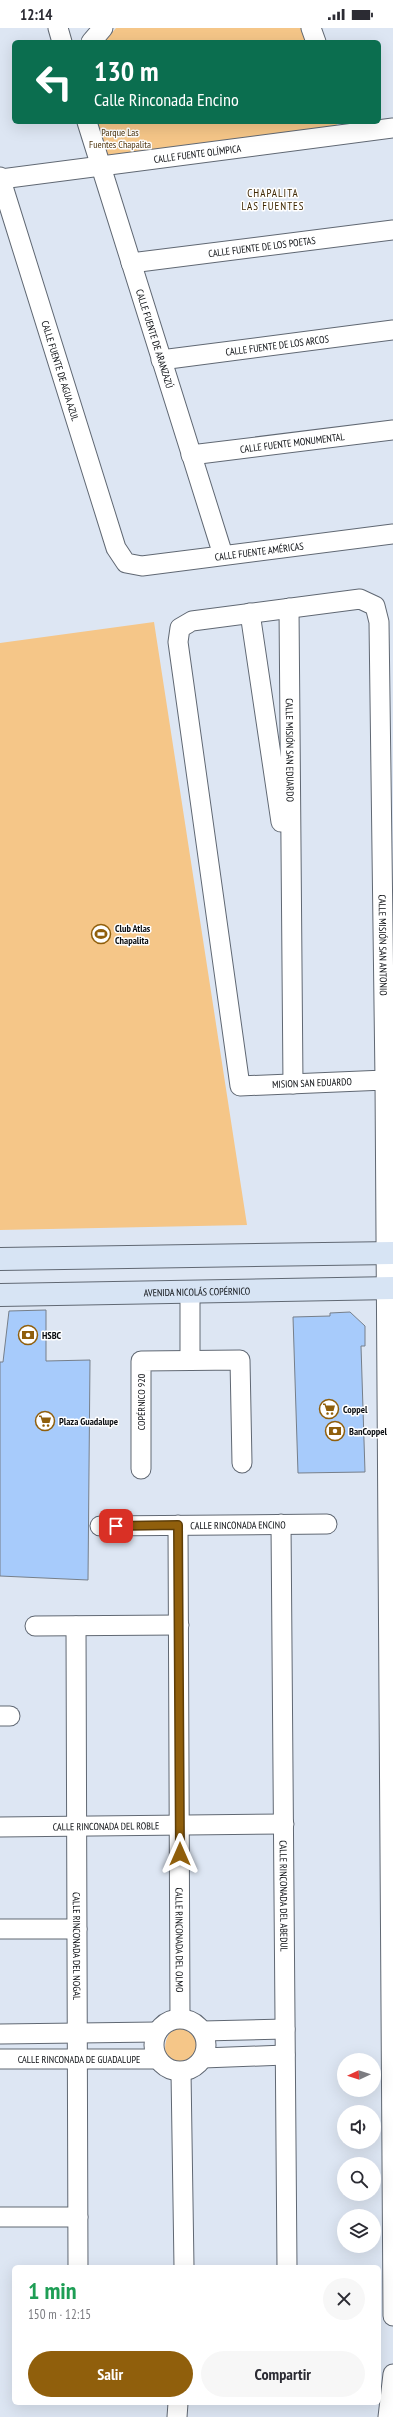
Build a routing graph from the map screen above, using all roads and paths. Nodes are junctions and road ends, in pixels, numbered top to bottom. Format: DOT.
graph roads {
  1 [pos="58,28"];
  2 [pos="103,28"];
  3 [pos="311,28"];
  4 [pos="61,40"];
  5 [pos="93,40"];
  6 [pos="315,40"];
  7 [pos="87,124"];
  8 [pos="393,128"];
  9 [pos="344,129"];
  10 [pos="100,167"];
  11 [pos="0,178"];
  12 [pos="393,230"];
  13 [pos="131,264"];
  14 [pos="393,330"];
  15 [pos="161,360"];
  16 [pos="393,430"];
  17 [pos="191,455"];
  18 [pos="393,534"];
  19 [pos="223,556"];
  20 [pos="126,563"];
  21 [pos="289,608"];
  22 [pos="250,613"];
  23 [pos="388,880"];
  24 [pos="292,893"];
  25 [pos="385,1080"];
  26 [pos="293,1084"];
  27 [pos="389,1253"];
  28 [pos="0,1259"];
  29 [pos="390,1288"];
  30 [pos="190,1290"];
  31 [pos="0,1295"];
  32 [pos="190,1360"];
  33 [pos="390,1409"];
  34 [pos="242,1463"];
  35 [pos="141,1469"];
  36 [pos="281,1524"];
  37 [pos="327,1524"];
  38 [pos="178,1525"];
  39 [pos="100,1526"];
  40 [pos="179,1625"];
  41 [pos="35,1626"];
  42 [pos="76,1626"];
  43 [pos="284,1824"];
  44 [pos="180,1825"];
  45 [pos="77,1826"];
  46 [pos="0,1827"];
  47 [pos="392,1889"];
  48 [pos="77,1928"];
  49 [pos="0,1929"];
  50 [pos="180,2018"];
  51 [pos="285,2029"];
  52 [pos="78,2031"];
  53 [pos="203,2031"];
  54 [pos="157,2032"];
  55 [pos="0,2034"];
  56 [pos="285,2055"];
  57 [pos="77,2058"];
  58 [pos="203,2058"];
  59 [pos="0,2059"];
  60 [pos="157,2059"];
  61 [pos="181,2072"];
  62 [pos="0,2217"];
  63 [pos="78,2217"];
  64 [pos="78,2265"];
  65 [pos="184,2265"];
  66 [pos="287,2265"];
  67 [pos="393,2316"];
  68 [pos="393,2374"];
  69 [pos="178,2405"];
  70 [pos="177,2417"];
  71 [pos="388,2417"];
  1 -- 4 [label="street"];
  2 -- 5 [label="street"];
  3 -- 6 [label="street"];
  7 -- 10 [label="street, CALLE FUENTE DE ARANZAZÚ"];
  8 -- 9 [label="street, CALLE FUENTE OLÍMPICA"];
  9 -- 10 [label="street, CALLE FUENTE OLÍMPICA"];
  10 -- 11 [label="street, CALLE FUENTE OLÍMPICA"];
  10 -- 13 [label="street, CALLE FUENTE DE ARANZAZÚ"];
  11 -- 20 [label="street, CALLE FUENTE DE AGUA AZUL"];
  12 -- 13 [label="street, CALLE FUENTE DE LOS POETAS"];
  13 -- 15 [label="street, CALLE FUENTE DE ARANZAZÚ"];
  14 -- 15 [label="street, CALLE FUENTE DE LOS ARCOS"];
  15 -- 17 [label="street, CALLE FUENTE DE ARANZAZÚ"];
  16 -- 17 [label="street, CALLE FUENTE MONUMENTAL"];
  17 -- 19 [label="street, CALLE FUENTE DE ARANZAZÚ"];
  18 -- 19 [label="street, CALLE FUENTE AMÉRICAS"];
  19 -- 20 [label="street, CALLE FUENTE AMÉRICAS"];
  21 -- 22 [label="street"];
  21 -- 23 [label="street, CALLE MISIÓN SAN ANTONIO"];
  21 -- 24 [label="street, CALLE MISIÓN SAN EDUARDO"];
  22 -- 24 [label="street, CALLE MISIÓN SAN EDUARDO"];
  22 -- 26 [label="street, MISION SAN EDUARDO"];
  23 -- 25 [label="street, CALLE MISIÓN SAN ANTONIO"];
  24 -- 26 [label="street, CALLE MISIÓN SAN EDUARDO"];
  25 -- 26 [label="street, MISION SAN EDUARDO"];
  25 -- 27 [label="street, CALLE MISIÓN SAN ANTONIO"];
  27 -- 28 [label="street"];
  27 -- 29 [label="street, CALLE MISIÓN SAN ANTONIO"];
  29 -- 30 [label="street, AVENIDA NICOLÁS COPÉRNICO"];
  29 -- 33 [label="street, CALLE MISIÓN SAN ANTONIO"];
  30 -- 31 [label="street, AVENIDA NICOLÁS COPÉRNICO"];
  30 -- 32 [label="street"];
  32 -- 34 [label="street, COPÉRNICO 920"];
  32 -- 35 [label="street, COPÉRNICO 920"];
  33 -- 47 [label="street, CALLE MISIÓN SAN ANTONIO"];
  36 -- 37 [label="street, CALLE RINCONADA ENCINO"];
  36 -- 38 [label="street, CALLE RINCONADA ENCINO"];
  36 -- 43 [label="street, CALLE RINCONADA DEL ABEDUL"];
  38 -- 39 [label="street, CALLE RINCONADA ENCINO"];
  38 -- 40 [label="street, CALLE RINCONADA DEL OLMO"];
  40 -- 42 [label="street"];
  40 -- 44 [label="street, CALLE RINCONADA DEL OLMO"];
  41 -- 42 [label="street"];
  42 -- 45 [label="street, CALLE RINCONADA DEL NOGAL"];
  43 -- 44 [label="street, CALLE RINCONADA DEL ROBLE"];
  43 -- 51 [label="street, CALLE RINCONADA DEL ABEDUL"];
  44 -- 45 [label="street, CALLE RINCONADA DEL ROBLE"];
  44 -- 50 [label="street, CALLE RINCONADA DEL OLMO"];
  45 -- 46 [label="street, CALLE RINCONADA DEL ROBLE"];
  45 -- 48 [label="street, CALLE RINCONADA DEL NOGAL"];
  47 -- 67 [label="street, CALLE MISIÓN SAN ANTONIO"];
  48 -- 49 [label="street"];
  48 -- 52 [label="street, CALLE RINCONADA DEL NOGAL"];
  50 -- 53 [label="street"];
  50 -- 54 [label="street"];
  51 -- 53 [label="street"];
  51 -- 56 [label="street, CALLE RINCONADA DEL ABEDUL"];
  52 -- 54 [label="street"];
  52 -- 55 [label="street"];
  52 -- 57 [label="street, CALLE RINCONADA DEL NOGAL"];
  53 -- 58 [label="street"];
  54 -- 60 [label="street"];
  56 -- 58 [label="street"];
  56 -- 66 [label="street, CALLE RINCONADA DEL ABEDUL"];
  57 -- 59 [label="street, CALLE RINCONADA DE GUADALUPE"];
  57 -- 60 [label="street, CALLE RINCONADA DE GUADALUPE"];
  57 -- 63 [label="street, CALLE RINCONADA DEL NOGAL"];
  58 -- 61 [label="street"];
  60 -- 61 [label="street"];
  61 -- 65 [label="street"];
  62 -- 63 [label="street"];
  63 -- 64 [label="street, CALLE RINCONADA DEL NOGAL"];
  68 -- 71 [label="street"];
  69 -- 70 [label="street"];
}
